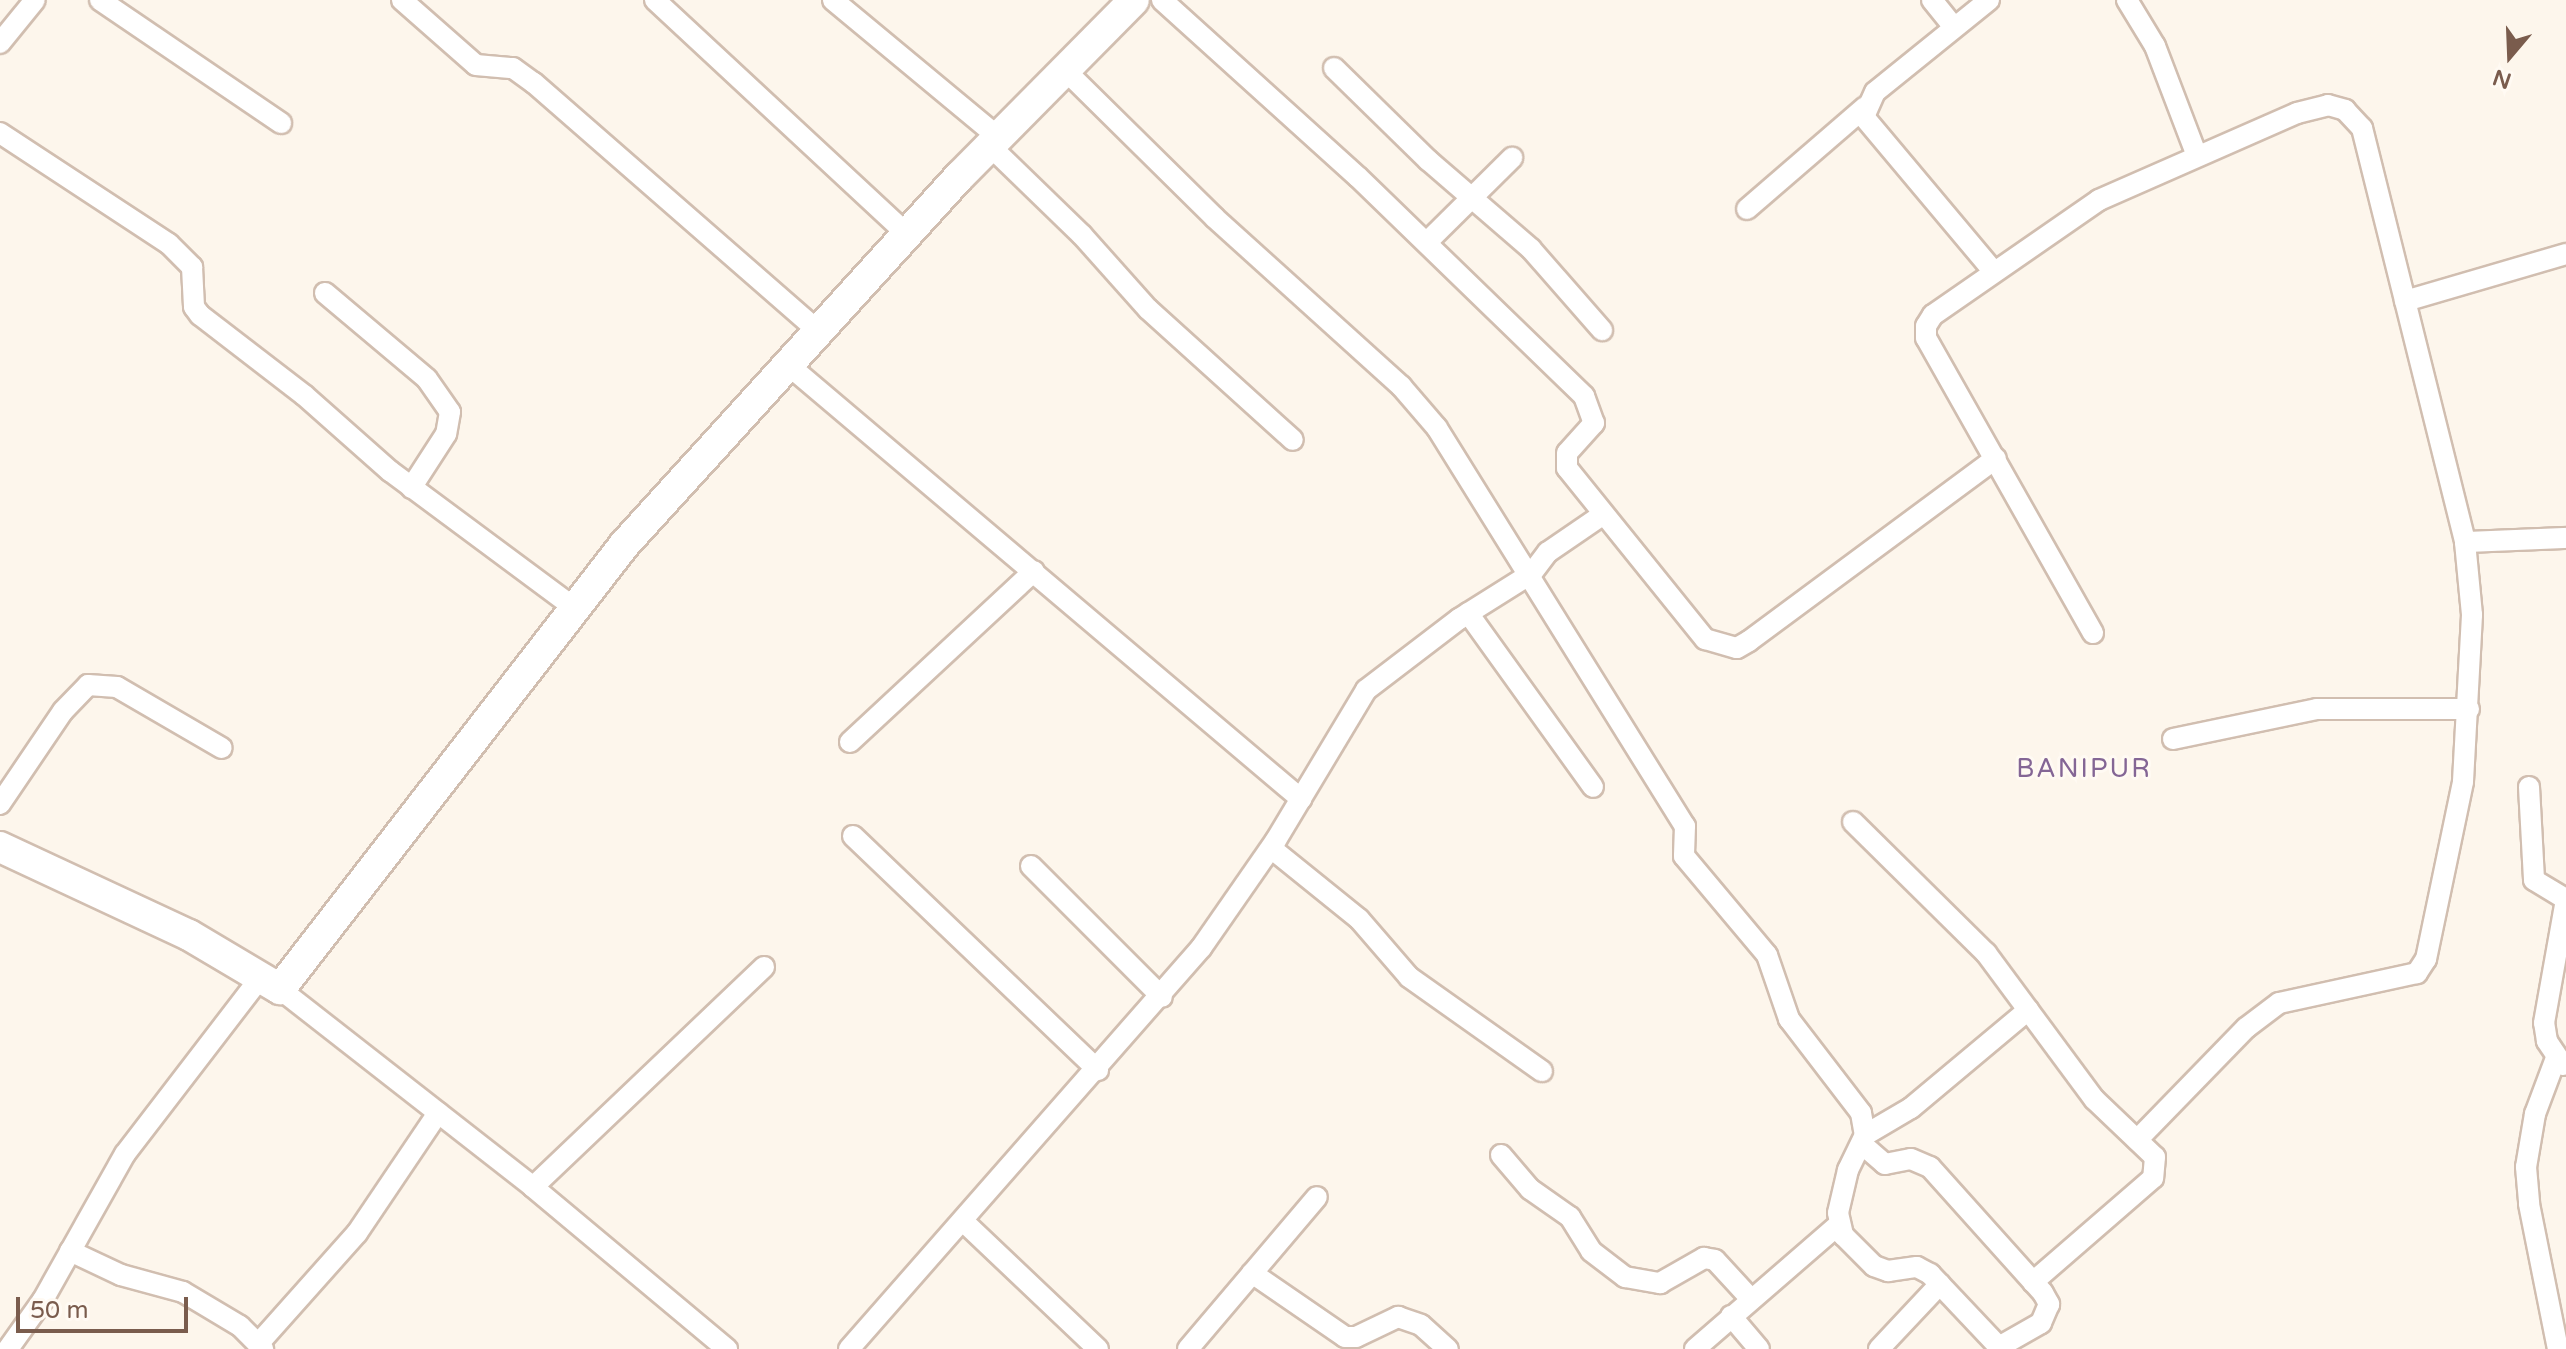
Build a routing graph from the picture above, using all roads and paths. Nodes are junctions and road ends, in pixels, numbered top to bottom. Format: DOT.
graph roads {
  1 [pos="35,0"];
  2 [pos="100,0"];
  3 [pos="402,0"];
  4 [pos="655,0"];
  5 [pos="833,0"];
  6 [pos="1134,0"];
  7 [pos="1162,0"];
  8 [pos="1932,0"];
  9 [pos="1989,0"];
  10 [pos="2127,0"];
  11 [pos="1954,27"];
  12 [pos="0,43"];
  13 [pos="1334,68"];
  14 [pos="1064,69"];
  15 [pos="1865,107"];
  16 [pos="281,123"];
  17 [pos="0,133"];
  18 [pos="993,141"];
  19 [pos="2197,156"];
  20 [pos="1512,158"];
  21 [pos="1473,197"];
  22 [pos="1747,209"];
  23 [pos="907,234"];
  24 [pos="1427,242"];
  25 [pos="2566,254"];
  26 [pos="1994,272"];
  27 [pos="325,293"];
  28 [pos="2405,301"];
  29 [pos="817,330"];
  30 [pos="1602,330"];
  31 [pos="786,363"];
  32 [pos="1293,440"];
  33 [pos="1996,458"];
  34 [pos="411,488"];
  35 [pos="1602,515"];
  36 [pos="2566,538"];
  37 [pos="2465,542"];
  38 [pos="1034,571"];
  39 [pos="1532,573"];
  40 [pos="576,609"];
  41 [pos="1468,613"];
  42 [pos="2093,633"];
  43 [pos="2469,709"];
  44 [pos="2173,739"];
  45 [pos="850,742"];
  46 [pos="222,748"];
  47 [pos="1593,787"];
  48 [pos="2529,787"];
  49 [pos="1301,799"];
  50 [pos="0,804"];
  51 [pos="1853,822"];
  52 [pos="853,836"];
  53 [pos="0,847"];
  54 [pos="1271,848"];
  55 [pos="1031,866"];
  56 [pos="2566,899"];
  57 [pos="764,967"];
  58 [pos="270,984"];
  59 [pos="1162,997"];
  60 [pos="2028,1010"];
  61 [pos="2561,1063"];
  62 [pos="1098,1070"];
  63 [pos="1542,1071"];
  64 [pos="438,1113"];
  65 [pos="1864,1140"];
  66 [pos="2137,1140"];
  67 [pos="1501,1155"];
  68 [pos="533,1187"];
  69 [pos="1317,1197"];
  70 [pos="963,1221"];
  71 [pos="1838,1225"];
  72 [pos="70,1251"];
  73 [pos="1252,1273"];
  74 [pos="2033,1282"];
  75 [pos="1940,1284"];
  76 [pos="1750,1298"];
  77 [pos="1731,1316"];
  78 [pos="261,1346"];
  79 [pos="2000,1348"];
  80 [pos="8,1349"];
  81 [pos="727,1349"];
  82 [pos="849,1349"];
  83 [pos="1098,1349"];
  84 [pos="1188,1349"];
  85 [pos="1448,1349"];
  86 [pos="1695,1349"];
  87 [pos="1759,1349"];
  88 [pos="1879,1349"];
  89 [pos="2558,1349"];
  1 -- 12 [label="street"];
  2 -- 16 [label="street"];
  3 -- 29 [label="street"];
  4 -- 23 [label="street"];
  5 -- 18 [label="street"];
  6 -- 14 [label="street"];
  7 -- 24 [label="street"];
  8 -- 11 [label="street"];
  9 -- 11 [label="street"];
  10 -- 19 [label="street"];
  11 -- 15 [label="street"];
  13 -- 21 [label="street"];
  14 -- 18 [label="street"];
  14 -- 39 [label="street"];
  15 -- 22 [label="street"];
  15 -- 26 [label="street"];
  17 -- 34 [label="street"];
  18 -- 23 [label="street"];
  18 -- 32 [label="street"];
  19 -- 26 [label="street"];
  19 -- 28 [label="street"];
  20 -- 21 [label="street"];
  21 -- 24 [label="street"];
  21 -- 30 [label="street"];
  23 -- 29 [label="street"];
  24 -- 35 [label="street"];
  25 -- 28 [label="street"];
  26 -- 33 [label="street"];
  27 -- 34 [label="street"];
  28 -- 37 [label="street"];
  29 -- 31 [label="street"];
  31 -- 38 [label="street"];
  31 -- 40 [label="street"];
  33 -- 35 [label="street"];
  33 -- 42 [label="street"];
  34 -- 40 [label="street"];
  35 -- 39 [label="street"];
  36 -- 37 [label="street"];
  37 -- 43 [label="street"];
  38 -- 45 [label="street"];
  38 -- 49 [label="street"];
  39 -- 41 [label="street"];
  39 -- 65 [label="street"];
  40 -- 58 [label="street"];
  41 -- 47 [label="street"];
  41 -- 49 [label="street"];
  43 -- 44 [label="street"];
  43 -- 66 [label="street"];
  46 -- 50 [label="street"];
  48 -- 56 [label="street"];
  49 -- 54 [label="street"];
  51 -- 60 [label="street"];
  52 -- 62 [label="street"];
  53 -- 58 [label="street"];
  54 -- 59 [label="street"];
  54 -- 63 [label="street"];
  55 -- 59 [label="street"];
  56 -- 61 [label="street"];
  57 -- 68 [label="street"];
  58 -- 64 [label="street"];
  58 -- 72 [label="street"];
  59 -- 62 [label="street"];
  60 -- 65 [label="street"];
  60 -- 66 [label="street"];
  61 -- 89 [label="street"];
  62 -- 70 [label="street"];
  64 -- 68 [label="street"];
  64 -- 78 [label="street"];
  65 -- 71 [label="street"];
  65 -- 74 [label="street"];
  66 -- 74 [label="street"];
  67 -- 76 [label="street"];
  68 -- 81 [label="street"];
  69 -- 73 [label="street"];
  70 -- 82 [label="street"];
  70 -- 83 [label="street"];
  71 -- 75 [label="street"];
  71 -- 76 [label="street"];
  72 -- 78 [label="street"];
  72 -- 80 [label="street"];
  73 -- 84 [label="street"];
  73 -- 85 [label="street"];
  74 -- 79 [label="street"];
  75 -- 79 [label="street"];
  75 -- 88 [label="street"];
  76 -- 77 [label="street"];
  77 -- 86 [label="street"];
  77 -- 87 [label="street"];
}
